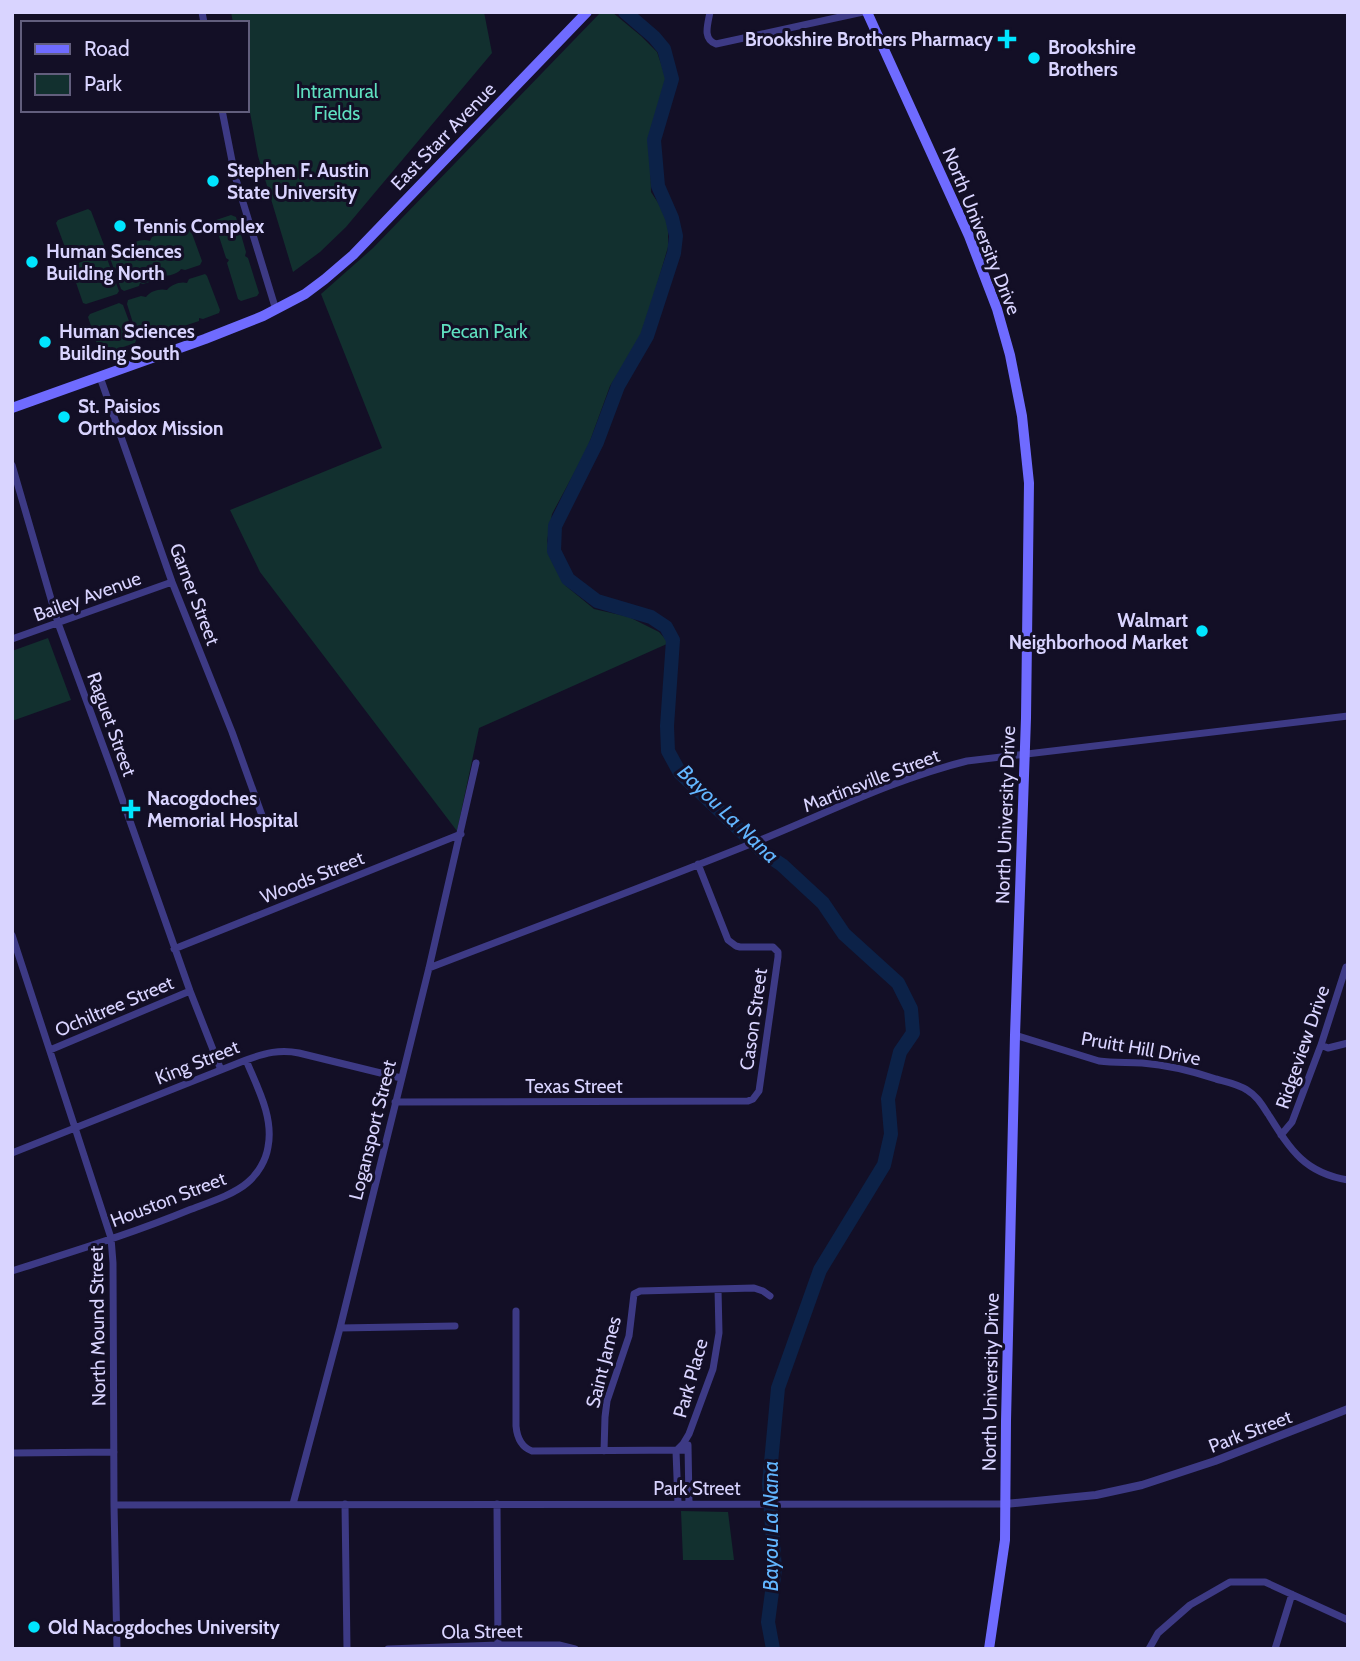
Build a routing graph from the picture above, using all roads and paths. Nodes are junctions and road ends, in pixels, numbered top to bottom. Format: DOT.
graph roads {
  1 [pos="587,12"];
  2 [pos="710,12"];
  3 [pos="865,12"];
  4 [pos="222,112"];
  5 [pos="276,310"];
  6 [pos="100,377"];
  7 [pos="12,408"];
  8 [pos="12,465"];
  9 [pos="172,582"];
  10 [pos="58,623"];
  11 [pos="12,639"];
  12 [pos="1348,716"];
  13 [pos="1024,754"];
  14 [pos="476,763"];
  15 [pos="264,821"];
  16 [pos="461,834"];
  17 [pos="698,864"];
  18 [pos="12,935"];
  19 [pos="174,948"];
  20 [pos="1346,967"];
  21 [pos="429,968"];
  22 [pos="190,991"];
  23 [pos="1015,1035"];
  24 [pos="1348,1043"];
  25 [pos="1321,1045"];
  26 [pos="50,1050"];
  27 [pos="246,1060"];
  28 [pos="221,1070"];
  29 [pos="401,1078"];
  30 [pos="754,1099"];
  31 [pos="395,1102"];
  32 [pos="75,1128"];
  33 [pos="1281,1135"];
  34 [pos="12,1153"];
  35 [pos="1348,1180"];
  36 [pos="111,1238"];
  37 [pos="12,1271"];
  38 [pos="718,1289"];
  39 [pos="770,1296"];
  40 [pos="516,1311"];
  41 [pos="455,1326"];
  42 [pos="340,1328"];
  43 [pos="1348,1409"];
  44 [pos="690,1434"];
  45 [pos="688,1450"];
  46 [pos="114,1451"];
  47 [pos="604,1451"];
  48 [pos="676,1451"];
  49 [pos="12,1453"];
  50 [pos="678,1503"];
  51 [pos="689,1503"];
  52 [pos="293,1504"];
  53 [pos="345,1504"];
  54 [pos="497,1504"];
  55 [pos="1005,1504"];
  56 [pos="114,1505"];
  57 [pos="1292,1594"];
  58 [pos="1348,1620"];
  59 [pos="498,1647"];
  60 [pos="117,1649"];
  61 [pos="347,1649"];
  62 [pos="388,1649"];
  63 [pos="575,1649"];
  64 [pos="989,1649"];
  65 [pos="1149,1649"];
  66 [pos="1275,1649"];
  1 -- 5 [label="main road, East Starr Avenue"];
  2 -- 3 [label="street"];
  3 -- 13 [label="main road, North University Drive"];
  4 -- 5 [label="street"];
  5 -- 6 [label="main road, East Starr Avenue"];
  6 -- 7 [label="main road, East Starr Avenue"];
  6 -- 9 [label="street, Garner Street"];
  8 -- 10 [label="street, Raguet Street"];
  9 -- 10 [label="street, Bailey Avenue"];
  9 -- 15 [label="street, Garner Street"];
  10 -- 11 [label="street, Bailey Avenue"];
  10 -- 19 [label="street, Raguet Street"];
  12 -- 13 [label="street, Martinsville Street"];
  13 -- 17 [label="street, Martinsville Street"];
  13 -- 23 [label="main road, North University Drive"];
  14 -- 16 [label="street, Logansport Street"];
  16 -- 19 [label="street, Woods Street"];
  16 -- 21 [label="street, Logansport Street"];
  17 -- 21 [label="street, Martinsville Street"];
  17 -- 30 [label="street, Cason Street"];
  18 -- 26 [label="street, North Mound Street"];
  19 -- 22 [label="street, Raguet Street"];
  20 -- 25 [label="street, Ridgeview Drive"];
  21 -- 29 [label="street, Logansport Street"];
  22 -- 26 [label="street, Ochiltree Street"];
  22 -- 28 [label="street, Raguet Street"];
  23 -- 33 [label="street, Pruitt Hill Drive"];
  23 -- 55 [label="main road, North University Drive"];
  24 -- 25 [label="street"];
  25 -- 33 [label="street, Ridgeview Drive"];
  26 -- 32 [label="street, North Mound Street"];
  27 -- 28 [label="street, King Street"];
  27 -- 29 [label="street, King Street"];
  27 -- 36 [label="street, Houston Street"];
  28 -- 32 [label="street, King Street"];
  29 -- 31 [label="street, Logansport Street"];
  30 -- 31 [label="street, Texas Street"];
  31 -- 42 [label="street, Logansport Street"];
  32 -- 34 [label="street, King Street"];
  32 -- 36 [label="street, North Mound Street"];
  33 -- 35 [label="street, Pruitt Hill Drive"];
  36 -- 37 [label="street, Houston Street"];
  36 -- 46 [label="street, North Mound Street"];
  38 -- 39 [label="street, Saint James"];
  38 -- 44 [label="street, Park Place"];
  38 -- 47 [label="street, Saint James"];
  40 -- 47 [label="street"];
  41 -- 42 [label="street"];
  42 -- 52 [label="street, Logansport Street"];
  43 -- 55 [label="street, Park Street"];
  44 -- 45 [label="street, Park Place"];
  44 -- 48 [label="street, Park Place"];
  45 -- 48 [label="street"];
  45 -- 51 [label="street, Park Place"];
  46 -- 49 [label="street"];
  46 -- 56 [label="street, North Mound Street"];
  47 -- 48 [label="street"];
  48 -- 50 [label="street"];
  50 -- 51 [label="street, Park Street"];
  50 -- 54 [label="street, Park Street"];
  51 -- 55 [label="street, Park Street"];
  52 -- 53 [label="street, Park Street"];
  52 -- 56 [label="street, Park Street"];
  53 -- 54 [label="street, Park Street"];
  53 -- 61 [label="street"];
  54 -- 59 [label="street"];
  55 -- 64 [label="main road, North University Drive"];
  56 -- 60 [label="street, North Mound Street"];
  57 -- 58 [label="street"];
  57 -- 65 [label="street"];
  57 -- 66 [label="street"];
  59 -- 62 [label="street, Ola Street"];
  59 -- 63 [label="street, Ola Street"];
}
